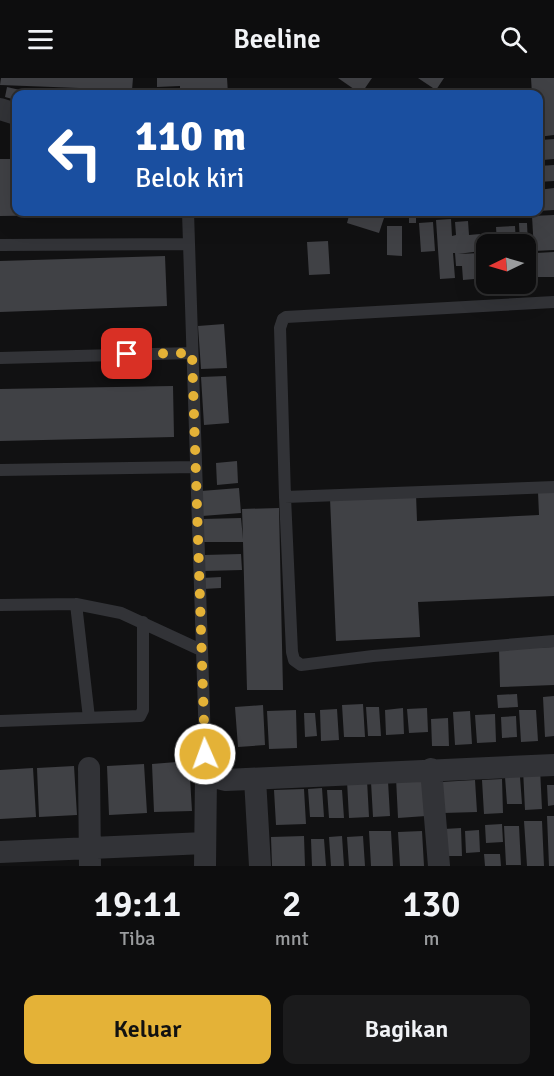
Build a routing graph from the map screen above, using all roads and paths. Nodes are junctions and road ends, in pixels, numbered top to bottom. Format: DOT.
graph roads {
  1 [pos="188,216"];
  2 [pos="189,244"];
  3 [pos="0,245"];
  4 [pos="554,302"];
  5 [pos="192,353"];
  6 [pos="0,358"];
  7 [pos="196,467"];
  8 [pos="0,470"];
  9 [pos="554,487"];
  10 [pos="285,497"];
  11 [pos="76,604"];
  12 [pos="0,605"];
  13 [pos="143,622"];
  14 [pos="554,641"];
  15 [pos="201,650"];
  16 [pos="89,718"];
  17 [pos="0,721"];
  18 [pos="554,765"];
  19 [pos="89,768"];
  20 [pos="431,769"];
  21 [pos="206,775"];
  22 [pos="255,779"];
  23 [pos="205,843"];
  24 [pos="0,852"];
  25 [pos="90,857"];
  26 [pos="205,866"];
  27 [pos="260,866"];
  28 [pos="439,866"];
  1 -- 2 [label="lane"];
  2 -- 3 [label="lane"];
  2 -- 5 [label="lane"];
  4 -- 10 [label="lane"];
  5 -- 6 [label="lane"];
  5 -- 7 [label="lane"];
  7 -- 8 [label="lane"];
  7 -- 15 [label="lane"];
  9 -- 10 [label="lane"];
  10 -- 14 [label="lane"];
  11 -- 12 [label="lane"];
  11 -- 13 [label="lane"];
  11 -- 16 [label="lane"];
  13 -- 15 [label="lane"];
  13 -- 16 [label="lane"];
  15 -- 21 [label="lane"];
  16 -- 17 [label="lane"];
  18 -- 20 [label="street"];
  19 -- 25 [label="street"];
  20 -- 22 [label="street"];
  20 -- 28 [label="street"];
  21 -- 22 [label="street"];
  21 -- 23 [label="street"];
  22 -- 27 [label="street"];
  23 -- 25 [label="street"];
  23 -- 26 [label="street"];
  24 -- 25 [label="street"];
}
